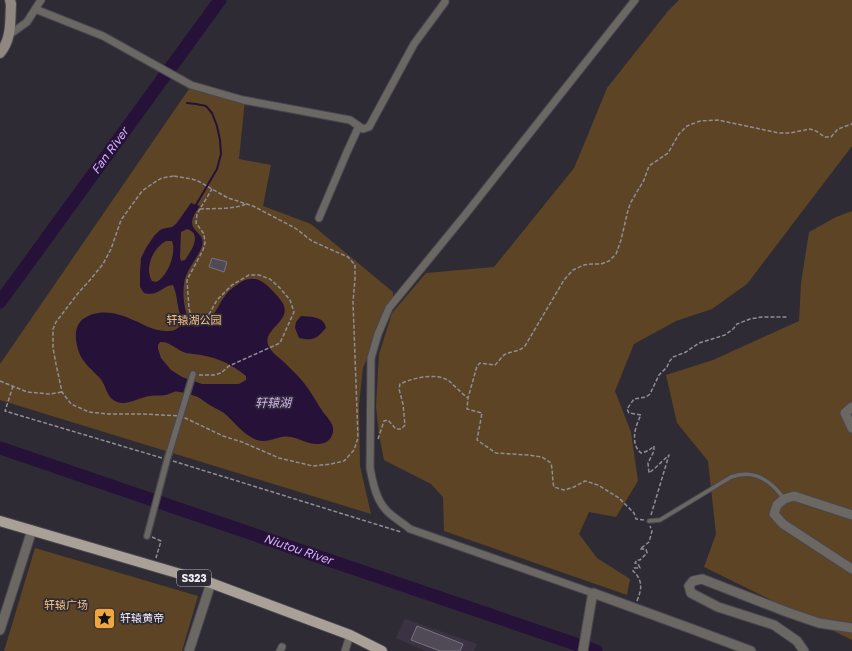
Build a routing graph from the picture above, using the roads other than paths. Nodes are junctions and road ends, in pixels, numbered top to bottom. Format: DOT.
graph roads {
  1 [pos="10,0"];
  2 [pos="41,0"];
  3 [pos="445,0"];
  4 [pos="635,0"];
  5 [pos="35,9"];
  6 [pos="9,34"];
  7 [pos="0,53"];
  8 [pos="359,126"];
  9 [pos="320,218"];
  10 [pos="194,374"];
  11 [pos="852,407"];
  12 [pos="852,428"];
  13 [pos="784,499"];
  14 [pos="852,516"];
  15 [pos="0,521"];
  16 [pos="650,521"];
  17 [pos="32,530"];
  18 [pos="147,536"];
  19 [pos="852,569"];
  20 [pos="210,583"];
  21 [pos="593,593"];
  22 [pos="852,628"];
  23 [pos="0,630"];
  24 [pos="350,635"];
  25 [pos="189,651"];
  26 [pos="345,651"];
  27 [pos="382,651"];
  28 [pos="584,651"];
  29 [pos="751,651"];
  30 [pos="804,651"];
  1 -- 6 [label="main road"];
  2 -- 5 [label="street"];
  3 -- 8 [label="street"];
  4 -- 21 [label="street"];
  5 -- 6 [label="street"];
  5 -- 8 [label="street"];
  6 -- 7 [label="main road"];
  8 -- 9 [label="street"];
  10 -- 18 [label="street"];
  11 -- 12 [label="street"];
  13 -- 14 [label="street"];
  13 -- 16 [label="lane"];
  13 -- 19 [label="street"];
  15 -- 17 [label="main road, S323"];
  17 -- 20 [label="main road, S323"];
  17 -- 23 [label="street"];
  20 -- 24 [label="main road, S323"];
  20 -- 25 [label="street"];
  21 -- 28 [label="street"];
  21 -- 29 [label="street"];
  22 -- 30 [label="street"];
  24 -- 26 [label="street"];
  24 -- 27 [label="main road, S323"];
}
